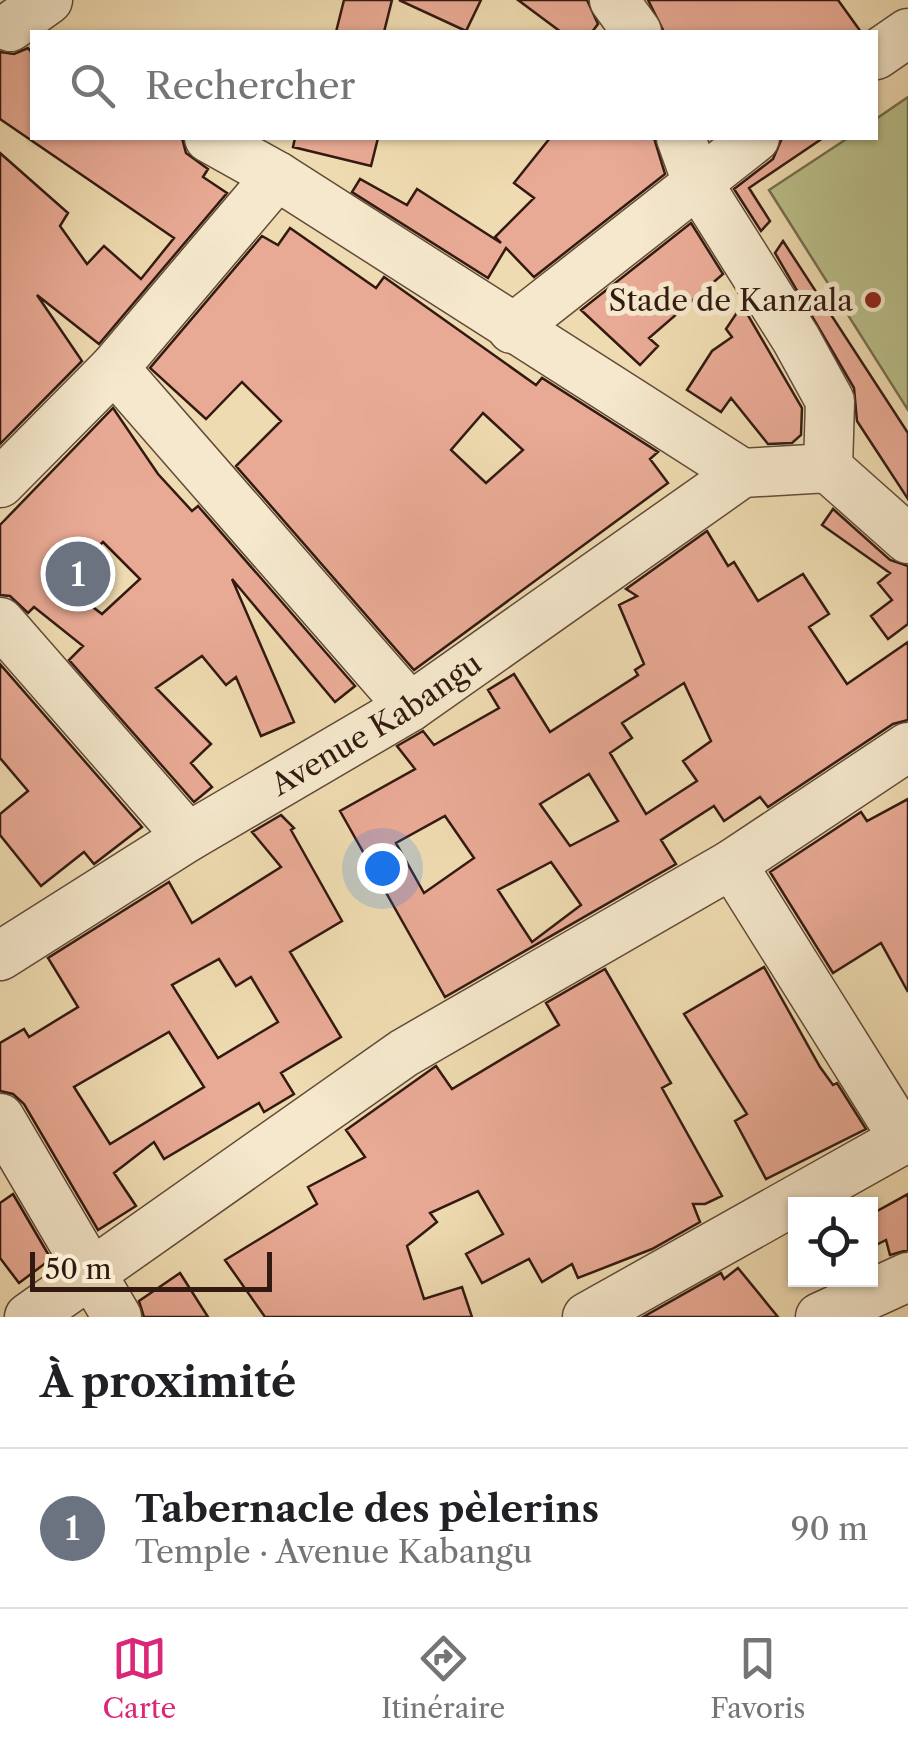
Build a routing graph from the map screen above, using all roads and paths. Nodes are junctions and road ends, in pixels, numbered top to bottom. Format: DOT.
graph roads {
  1 [pos="614,0"];
  2 [pos="636,30"];
  3 [pos="908,33"];
  4 [pos="878,54"];
  5 [pos="213,140"];
  6 [pos="749,140"];
  7 [pos="688,159"];
  8 [pos="277,176"];
  9 [pos="512,330"];
  10 [pos="114,368"];
  11 [pos="828,468"];
  12 [pos="742,473"];
  13 [pos="0,483"];
  14 [pos="908,539"];
  15 [pos="0,622"];
  16 [pos="410,707"];
  17 [pos="908,747"];
  18 [pos="188,837"];
  19 [pos="732,864"];
  20 [pos="0,956"];
  21 [pos="0,1118"];
  22 [pos="906,1138"];
  23 [pos="92,1273"];
  24 [pos="908,1277"];
  25 [pos="29,1317"];
  26 [pos="118,1317"];
  27 [pos="587,1317"];
  28 [pos="820,1317"];
  1 -- 2 [label="street"];
  3 -- 4 [label="street"];
  5 -- 8 [label="street"];
  6 -- 7 [label="street"];
  7 -- 9 [label="street"];
  7 -- 11 [label="street"];
  8 -- 9 [label="street"];
  8 -- 10 [label="street"];
  9 -- 12 [label="street"];
  10 -- 13 [label="street"];
  10 -- 16 [label="street"];
  11 -- 12 [label="street"];
  11 -- 14 [label="street"];
  12 -- 16 [label="street, Avenue Kabangu"];
  15 -- 18 [label="street"];
  16 -- 18 [label="street, Avenue Kabangu"];
  17 -- 19 [label="street"];
  18 -- 20 [label="street, Avenue Kabangu"];
  19 -- 22 [label="street"];
  19 -- 23 [label="street"];
  21 -- 23 [label="street"];
  22 -- 27 [label="street"];
  23 -- 25 [label="street"];
  23 -- 26 [label="street"];
  24 -- 28 [label="street"];
}
